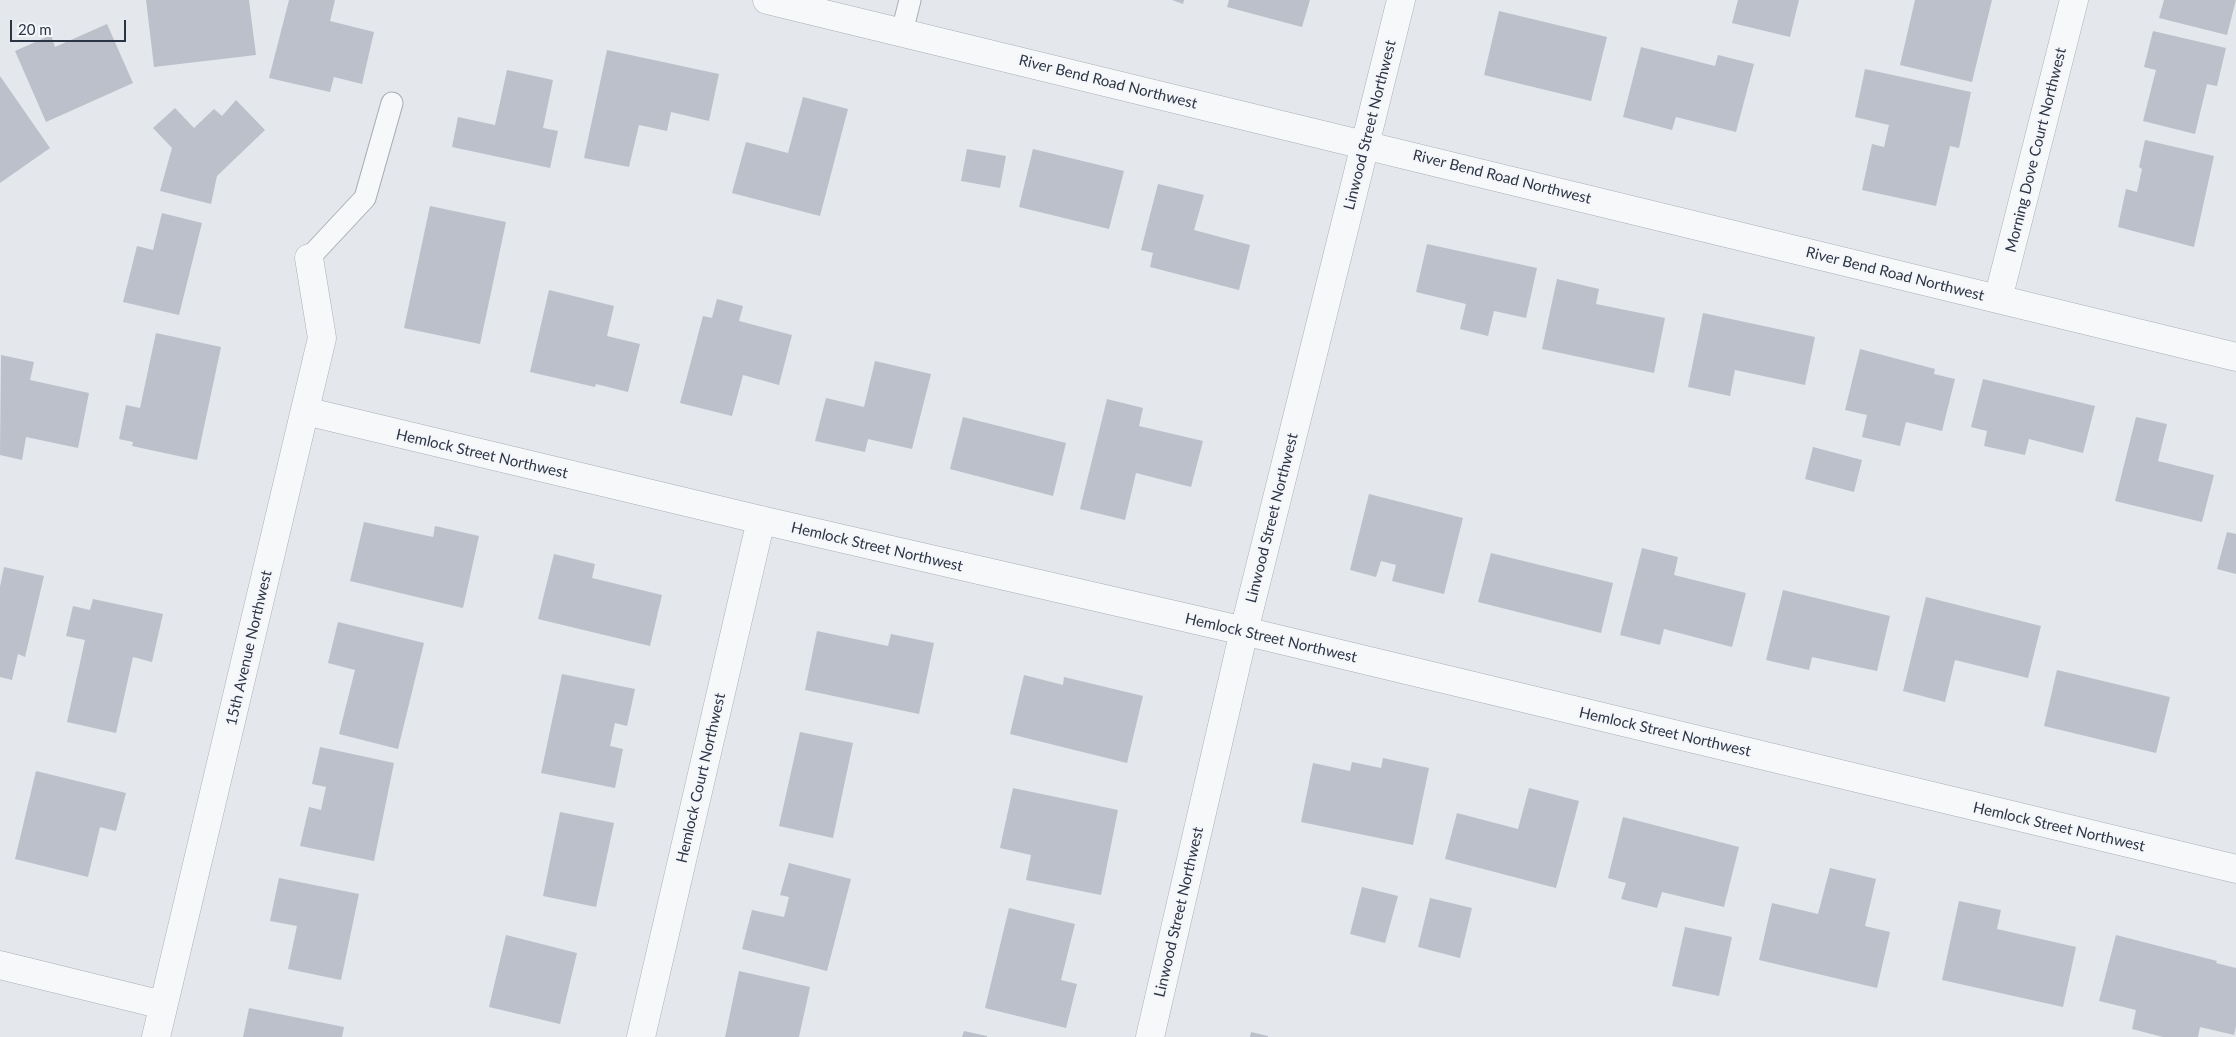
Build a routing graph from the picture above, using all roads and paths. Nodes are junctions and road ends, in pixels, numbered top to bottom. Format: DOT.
graph roads {
  1 [pos="767,0"];
  2 [pos="910,0"];
  3 [pos="1401,0"];
  4 [pos="2074,0"];
  5 [pos="902,32"];
  6 [pos="392,104"];
  7 [pos="1365,144"];
  8 [pos="309,258"];
  9 [pos="1998,299"];
  10 [pos="2236,357"];
  11 [pos="305,411"];
  12 [pos="761,520"];
  13 [pos="1244,631"];
  14 [pos="2236,869"];
  15 [pos="0,965"];
  16 [pos="163,1005"];
  17 [pos="156,1037"];
  18 [pos="641,1037"];
  19 [pos="1150,1037"];
  1 -- 5 [label="street, River Bend Road Northwest"];
  2 -- 5 [label="lane"];
  3 -- 7 [label="street, Linwood Street Northwest"];
  4 -- 9 [label="street, Morning Dove Court Northwest"];
  5 -- 7 [label="street, River Bend Road Northwest"];
  6 -- 8 [label="lane"];
  7 -- 9 [label="street, River Bend Road Northwest"];
  7 -- 13 [label="street, Linwood Street Northwest"];
  8 -- 11 [label="street, 15th Avenue Northwest"];
  9 -- 10 [label="street, River Bend Road Northwest"];
  11 -- 12 [label="street, Hemlock Street Northwest"];
  11 -- 16 [label="street, 15th Avenue Northwest"];
  12 -- 13 [label="street, Hemlock Street Northwest"];
  12 -- 18 [label="street, Hemlock Court Northwest"];
  13 -- 14 [label="street, Hemlock Street Northwest"];
  13 -- 19 [label="street, Linwood Street Northwest"];
  15 -- 16 [label="street"];
  16 -- 17 [label="street, 15th Avenue Northwest"];
}
